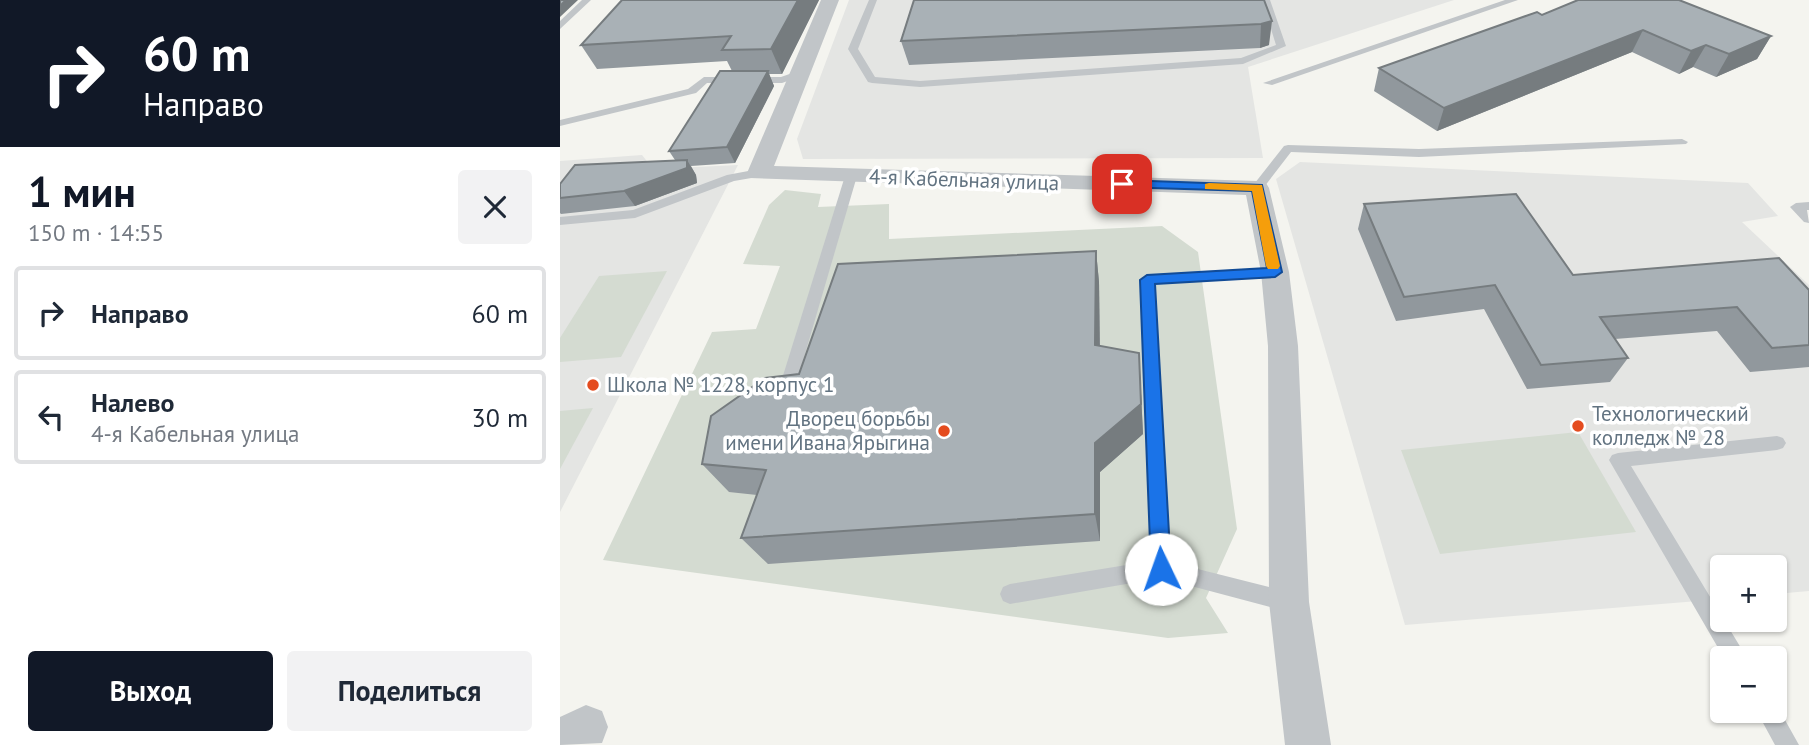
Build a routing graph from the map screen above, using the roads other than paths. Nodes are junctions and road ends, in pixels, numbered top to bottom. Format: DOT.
graph roads {
  1 [pos="587,0"];
  2 [pos="830,0"];
  3 [pos="873,0"];
  4 [pos="1266,0"];
  5 [pos="1514,0"];
  6 [pos="560,26"];
  7 [pos="797,74"];
  8 [pos="1268,83"];
  9 [pos="560,123"];
  10 [pos="1682,142"];
  11 [pos="759,173"];
  12 [pos="851,176"];
  13 [pos="1257,188"];
  14 [pos="1809,206"];
  15 [pos="1809,219"];
  16 [pos="560,220"];
  17 [pos="1275,272"];
  18 [pos="783,401"];
  19 [pos="1777,443"];
  20 [pos="1161,569"];
  21 [pos="1010,594"];
  22 [pos="1289,602"];
  23 [pos="1729,646"];
  24 [pos="1775,723"];
  25 [pos="1308,745"];
  26 [pos="1788,745"];
  1 -- 6 [label="lane"];
  2 -- 7 [label="street"];
  3 -- 4 [label="lane"];
  5 -- 8 [label="lane"];
  7 -- 9 [label="lane"];
  7 -- 11 [label="street"];
  10 -- 13 [label="lane"];
  11 -- 12 [label="street, 4-я Кабельная улица"];
  11 -- 16 [label="lane"];
  12 -- 13 [label="street, 4-я Кабельная улица"];
  12 -- 18 [label="lane"];
  13 -- 17 [label="street"];
  14 -- 15 [label="lane"];
  17 -- 20 [label="lane"];
  17 -- 22 [label="street"];
  19 -- 23 [label="lane"];
  20 -- 21 [label="lane"];
  20 -- 22 [label="lane"];
  22 -- 25 [label="street"];
  24 -- 26 [label="lane"];
}
